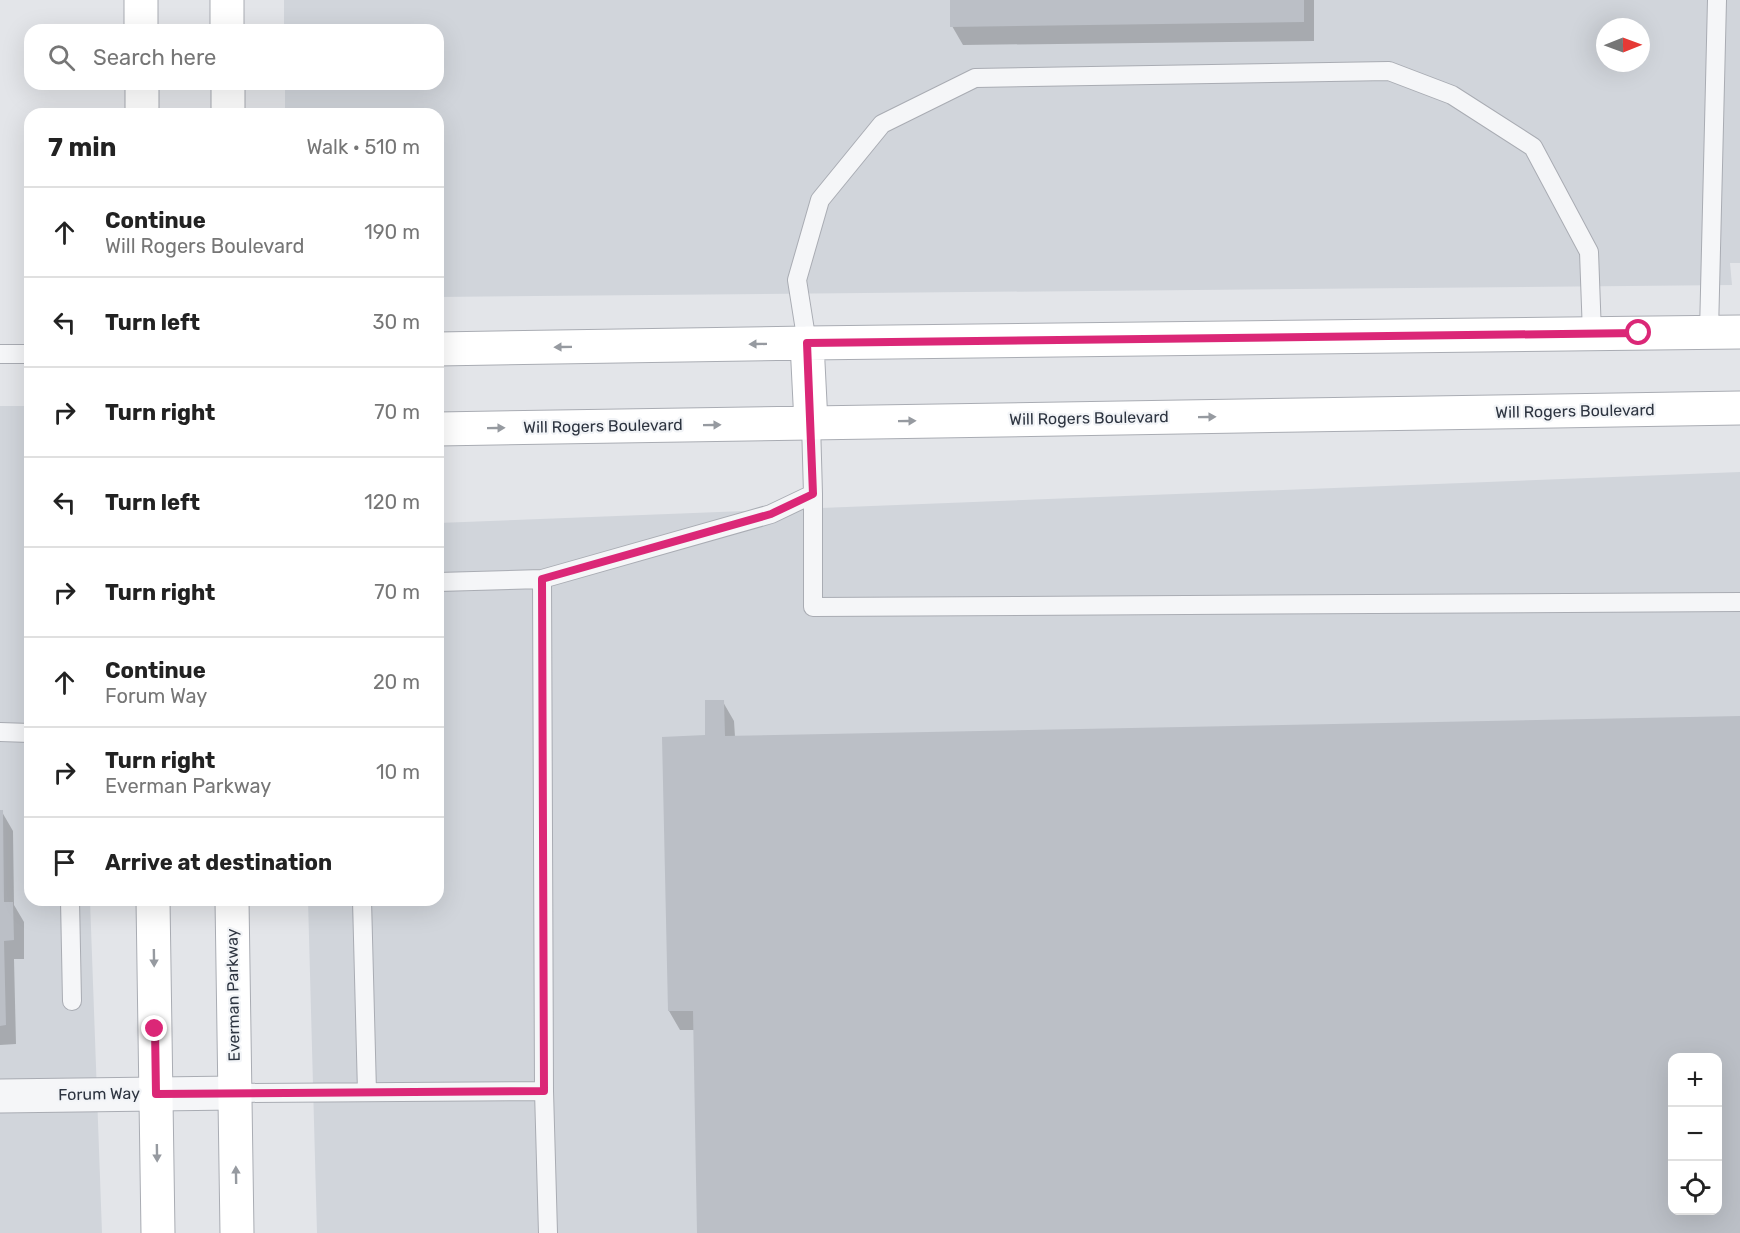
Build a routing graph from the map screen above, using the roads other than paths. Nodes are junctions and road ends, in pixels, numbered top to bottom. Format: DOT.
graph roads {
  1 [pos="141,0"];
  2 [pos="227,0"];
  3 [pos="1717,0"];
  4 [pos="141,24"];
  5 [pos="227,24"];
  6 [pos="142,90"];
  7 [pos="228,90"];
  8 [pos="142,108"];
  9 [pos="228,108"];
  10 [pos="1724,332"];
  11 [pos="1592,334"];
  12 [pos="807,343"];
  13 [pos="444,349"];
  14 [pos="0,354"];
  15 [pos="24,354"];
  16 [pos="1740,408"];
  17 [pos="811,423"];
  18 [pos="444,429"];
  19 [pos="813,494"];
  20 [pos="542,579"];
  21 [pos="444,582"];
  22 [pos="1740,602"];
  23 [pos="0,732"];
  24 [pos="24,733"];
  25 [pos="70,906"];
  26 [pos="153,906"];
  27 [pos="232,906"];
  28 [pos="362,906"];
  29 [pos="72,1001"];
  30 [pos="544,1091"];
  31 [pos="367,1092"];
  32 [pos="234,1093"];
  33 [pos="156,1094"];
  34 [pos="0,1096"];
  35 [pos="158,1233"];
  36 [pos="237,1233"];
  37 [pos="548,1233"];
  1 -- 4 [label="main road"];
  2 -- 5 [label="main road"];
  3 -- 10 [label="lane"];
  6 -- 8 [label="main road"];
  7 -- 9 [label="main road"];
  10 -- 11 [label="main road"];
  11 -- 12 [label="main road"];
  11 -- 12 [label="lane"];
  12 -- 13 [label="main road, one-way"];
  12 -- 17 [label="main road"];
  14 -- 15 [label="lane"];
  17 -- 16 [label="main road, Will Rogers Boulevard, one-way"];
  18 -- 17 [label="main road, Will Rogers Boulevard, one-way"];
  17 -- 19 [label="lane"];
  19 -- 20 [label="lane"];
  19 -- 22 [label="lane"];
  20 -- 21 [label="lane"];
  20 -- 30 [label="lane"];
  23 -- 24 [label="lane"];
  25 -- 29 [label="lane"];
  26 -- 33 [label="main road, one-way"];
  27 -- 32 [label="main road, Everman Parkway"];
  28 -- 31 [label="lane"];
  30 -- 31 [label="lane"];
  30 -- 37 [label="lane"];
  31 -- 32 [label="lane"];
  32 -- 33 [label="street, Forum Way"];
  36 -- 32 [label="main road, Everman Parkway, one-way"];
  33 -- 34 [label="street, Forum Way"];
  33 -- 35 [label="main road, one-way"];
}
